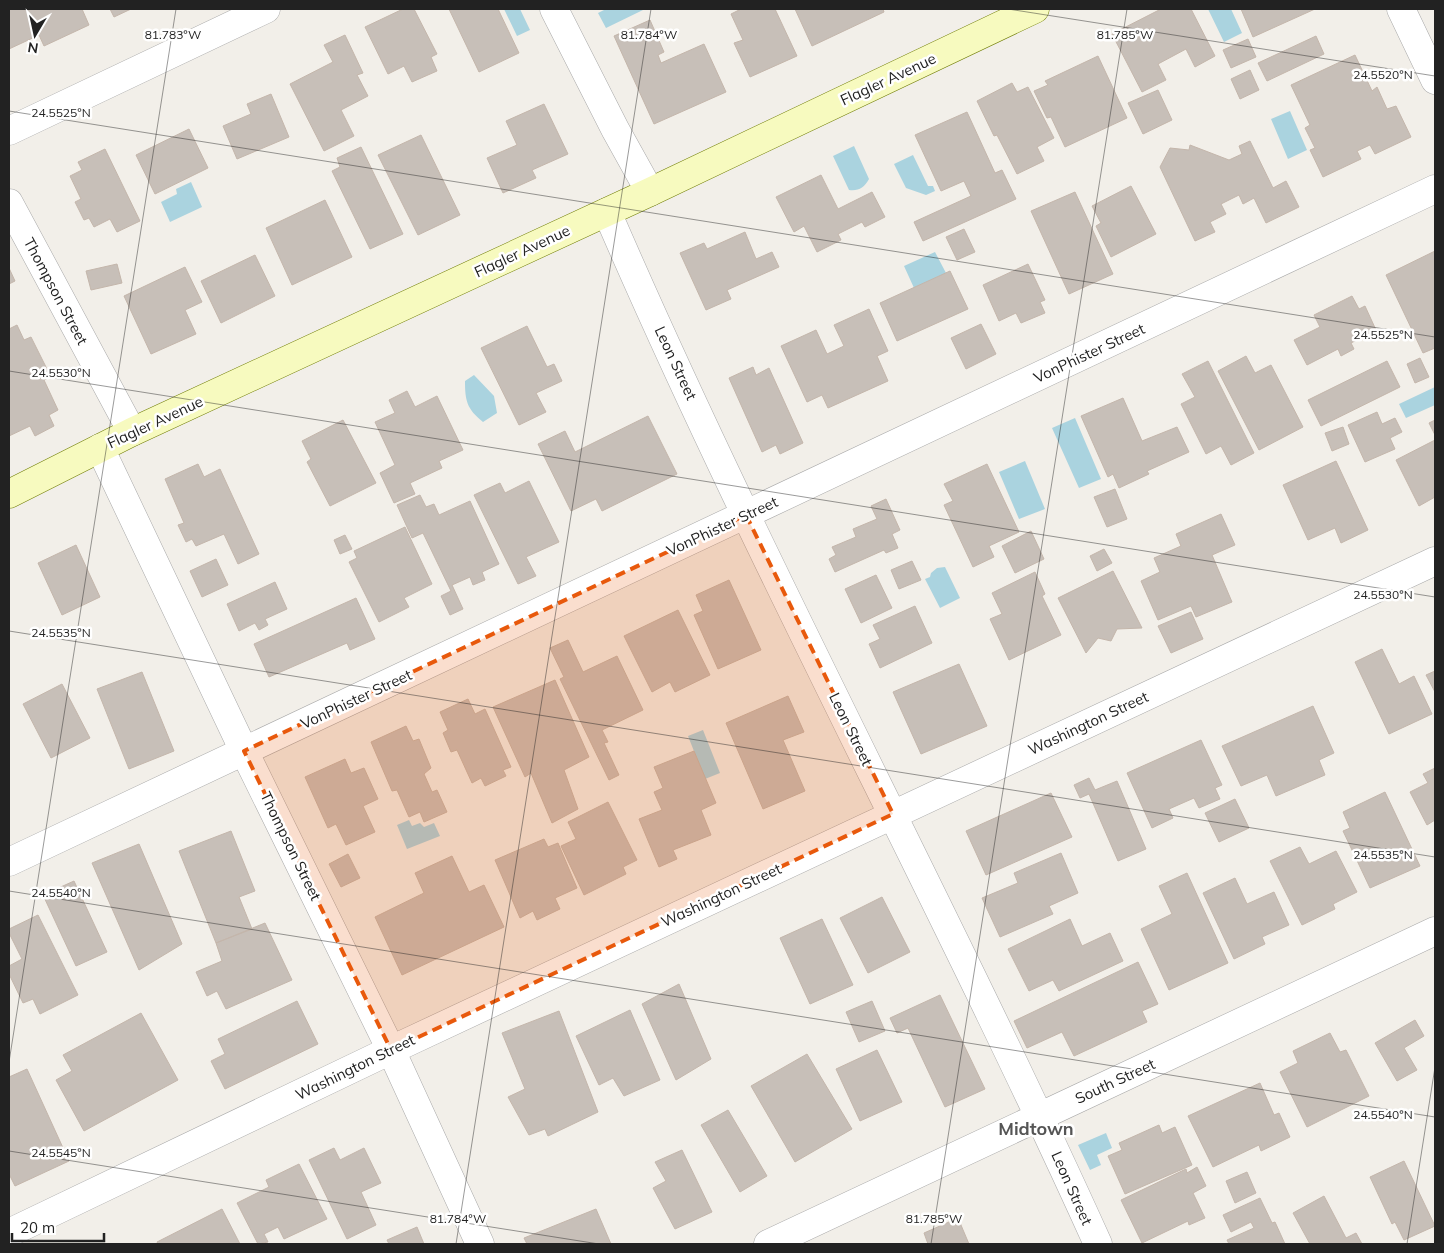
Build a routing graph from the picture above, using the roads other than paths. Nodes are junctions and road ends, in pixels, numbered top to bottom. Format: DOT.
graph roads {
  1 [pos="266,9"];
  2 [pos="554,9"];
  3 [pos="1035,9"];
  4 [pos="1401,9"];
  5 [pos="1435,80"];
  6 [pos="9,131"];
  7 [pos="1435,189"];
  8 [pos="650,192"];
  9 [pos="9,203"];
  10 [pos="607,212"];
  11 [pos="132,432"];
  12 [pos="100,448"];
  13 [pos="9,494"];
  14 [pos="746,516"];
  15 [pos="1435,561"];
  16 [pos="244,751"];
  17 [pos="892,814"];
  18 [pos="9,862"];
  19 [pos="1435,931"];
  20 [pos="391,1050"];
  21 [pos="1040,1116"];
  22 [pos="9,1233"];
  23 [pos="480,1244"];
  24 [pos="768,1244"];
  25 [pos="1098,1244"];
  1 -- 6 [label="street"];
  2 -- 8 [label="street"];
  3 -- 8 [label="street, Flagler Avenue"];
  4 -- 5 [label="street"];
  7 -- 14 [label="street, VonPhister Street"];
  8 -- 10 [label="street, Flagler Avenue"];
  9 -- 11 [label="street, Thompson Street"];
  10 -- 11 [label="street, Flagler Avenue"];
  10 -- 14 [label="street, Leon Street"];
  11 -- 12 [label="street, Flagler Avenue"];
  12 -- 13 [label="street, Flagler Avenue"];
  12 -- 16 [label="street, Thompson Street"];
  14 -- 16 [label="street, VonPhister Street"];
  14 -- 17 [label="street, Leon Street"];
  15 -- 17 [label="street, Washington Street"];
  16 -- 18 [label="street, VonPhister Street"];
  16 -- 20 [label="street, Thompson Street"];
  17 -- 20 [label="street, Washington Street"];
  17 -- 21 [label="street, Leon Street"];
  19 -- 21 [label="street, South Street"];
  20 -- 22 [label="street, Washington Street"];
  20 -- 23 [label="street, Thompson Street"];
  21 -- 24 [label="street, South Street"];
  21 -- 25 [label="street, Leon Street"];
}
